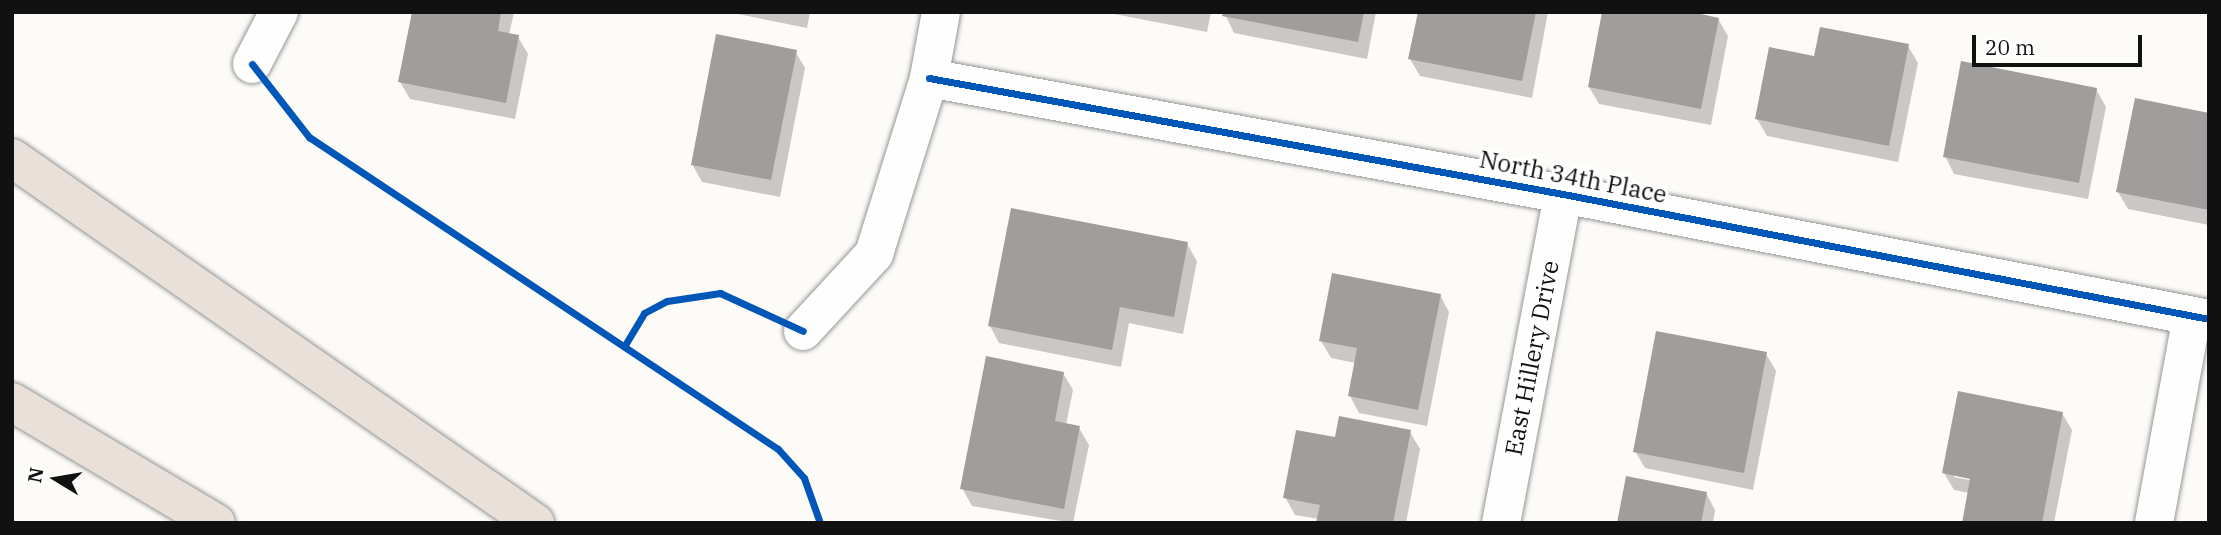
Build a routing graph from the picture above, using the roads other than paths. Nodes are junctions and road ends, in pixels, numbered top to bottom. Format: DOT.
graph roads {
  1 [pos="279,12"];
  2 [pos="941,12"];
  3 [pos="252,64"];
  4 [pos="929,78"];
  5 [pos="12,158"];
  6 [pos="1563,194"];
  7 [pos="2200,318"];
  8 [pos="803,331"];
  9 [pos="12,402"];
  10 [pos="216,523"];
  11 [pos="535,523"];
  12 [pos="1501,523"];
  13 [pos="2154,523"];
  1 -- 3 [label="street"];
  2 -- 4 [label="street"];
  4 -- 6 [label="street, North 34th Place"];
  4 -- 8 [label="street"];
  5 -- 11 [label="highway"];
  6 -- 7 [label="street, North 34th Place"];
  6 -- 12 [label="street, East Hillery Drive"];
  7 -- 13 [label="street"];
  9 -- 10 [label="highway"];
}
